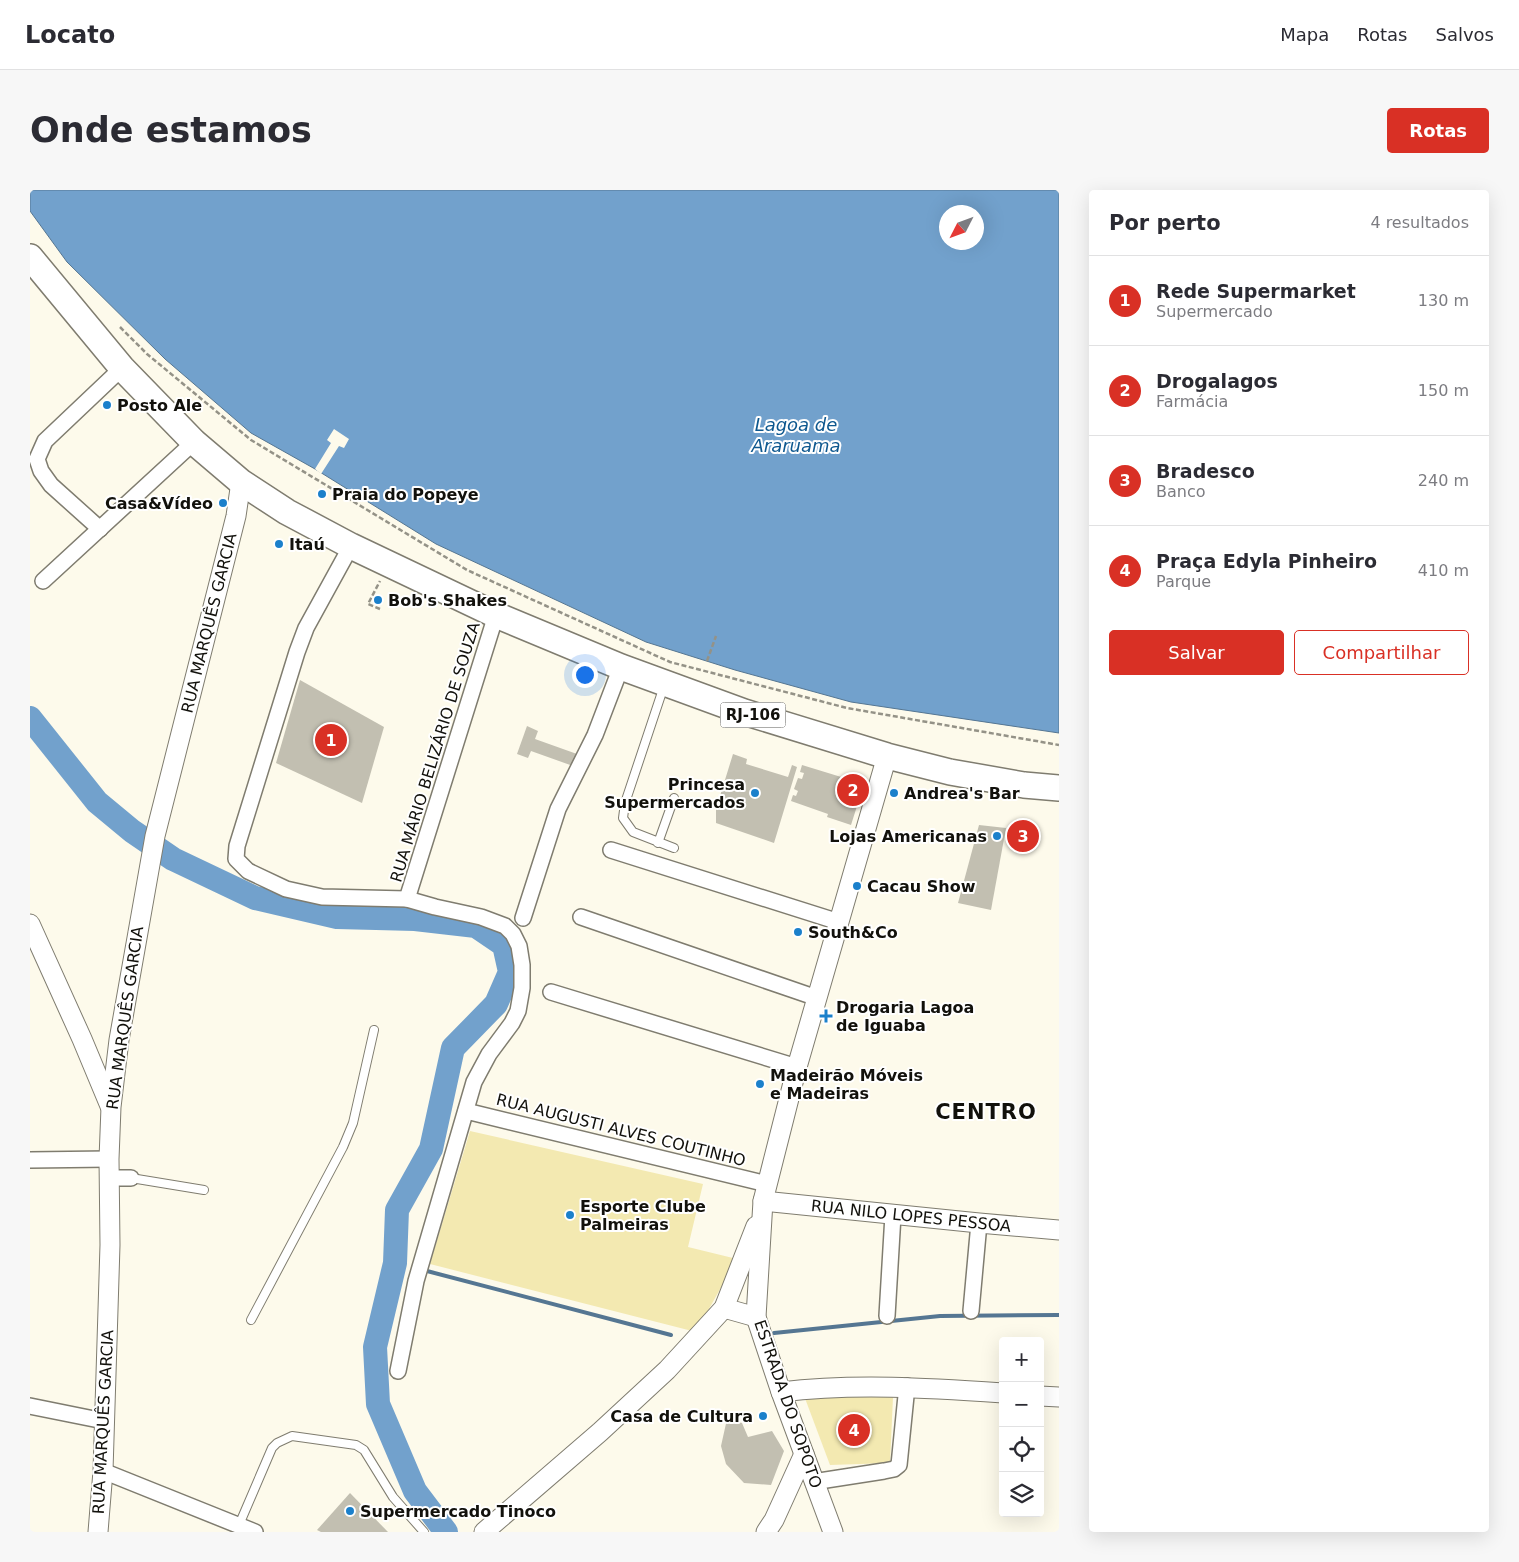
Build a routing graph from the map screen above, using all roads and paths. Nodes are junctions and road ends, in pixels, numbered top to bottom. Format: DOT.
graph roads {
  1 [pos="30,257"];
  2 [pos="120,327"];
  3 [pos="122,368"];
  4 [pos="194,442"];
  5 [pos="250,488"];
  6 [pos="100,529"];
  7 [pos="351,546"];
  8 [pos="389,564"];
  9 [pos="43,581"];
  10 [pos="380,609"];
  11 [pos="496,615"];
  12 [pos="716,636"];
  13 [pos="707,661"];
  14 [pos="621,667"];
  15 [pos="665,684"];
  16 [pos="1059,745"];
  17 [pos="887,756"];
  18 [pos="1059,788"];
  19 [pos="674,798"];
  20 [pos="658,843"];
  21 [pos="674,848"];
  22 [pos="611,850"];
  23 [pos="406,899"];
  24 [pos="581,917"];
  25 [pos="523,918"];
  26 [pos="839,922"];
  27 [pos="30,924"];
  28 [pos="551,992"];
  29 [pos="817,998"];
  30 [pos="374,1030"];
  31 [pos="82,1039"];
  32 [pos="119,1040"];
  33 [pos="797,1067"];
  34 [pos="111,1108"];
  35 [pos="466,1110"];
  36 [pos="109,1159"];
  37 [pos="30,1160"];
  38 [pos="109,1178"];
  39 [pos="131,1178"];
  40 [pos="204,1190"];
  41 [pos="765,1192"];
  42 [pos="893,1215"];
  43 [pos="979,1224"];
  44 [pos="1059,1230"];
  45 [pos="752,1260"];
  46 [pos="724,1308"];
  47 [pos="971,1311"];
  48 [pos="887,1316"];
  49 [pos="756,1317"];
  50 [pos="251,1320"];
  51 [pos="398,1371"];
  52 [pos="907,1386"];
  53 [pos="781,1392"];
  54 [pos="999,1393"];
  55 [pos="1044,1396"];
  56 [pos="1059,1397"];
  57 [pos="30,1406"];
  58 [pos="104,1421"];
  59 [pos="804,1454"];
  60 [pos="103,1471"];
  61 [pos="814,1482"];
  62 [pos="239,1525"];
  63 [pos="98,1532"];
  64 [pos="255,1532"];
  65 [pos="424,1532"];
  66 [pos="484,1532"];
  67 [pos="766,1532"];
  68 [pos="833,1532"];
  1 -- 3 [label="highway, RJ-106"];
  2 -- 16 [label="path"];
  3 -- 4 [label="highway, RJ-106"];
  3 -- 6 [label="street"];
  4 -- 5 [label="highway, RJ-106"];
  4 -- 6 [label="street"];
  5 -- 7 [label="highway, RJ-106"];
  5 -- 32 [label="street, RUA MARQUÊS GARCIA"];
  6 -- 9 [label="street"];
  7 -- 8 [label="highway, RJ-106"];
  7 -- 23 [label="street"];
  8 -- 10 [label="path"];
  8 -- 11 [label="highway, RJ-106"];
  11 -- 14 [label="highway, RJ-106"];
  11 -- 23 [label="street, RUA MÁRIO BELIZÁRIO DE SOUZA"];
  12 -- 13 [label="path"];
  14 -- 15 [label="highway, RJ-106"];
  14 -- 25 [label="street"];
  15 -- 17 [label="highway, RJ-106"];
  15 -- 20 [label="lane"];
  17 -- 18 [label="highway, RJ-106"];
  17 -- 26 [label="street"];
  19 -- 20 [label="lane"];
  20 -- 21 [label="lane"];
  22 -- 26 [label="street"];
  23 -- 35 [label="street"];
  24 -- 29 [label="street"];
  26 -- 29 [label="street"];
  27 -- 31 [label="street"];
  28 -- 33 [label="street"];
  29 -- 33 [label="street"];
  30 -- 50 [label="lane"];
  31 -- 32 [label="street"];
  31 -- 34 [label="street"];
  32 -- 34 [label="street, RUA MARQUÊS GARCIA"];
  33 -- 41 [label="street"];
  34 -- 36 [label="street, RUA MARQUÊS GARCIA"];
  35 -- 41 [label="street, RUA AUGUSTI ALVES COUTINHO"];
  35 -- 51 [label="street"];
  36 -- 37 [label="street"];
  36 -- 38 [label="street, RUA MARQUÊS GARCIA"];
  38 -- 39 [label="street"];
  38 -- 58 [label="street, RUA MARQUÊS GARCIA"];
  39 -- 40 [label="lane"];
  41 -- 42 [label="street, RUA NILO LOPES PESSOA"];
  41 -- 45 [label="street"];
  42 -- 43 [label="street, RUA NILO LOPES PESSOA"];
  42 -- 48 [label="street"];
  43 -- 44 [label="street, RUA NILO LOPES PESSOA"];
  43 -- 47 [label="street"];
  45 -- 46 [label="street"];
  45 -- 49 [label="street, ESTRADA DO SOPOTO"];
  46 -- 49 [label="street"];
  46 -- 66 [label="street"];
  49 -- 53 [label="street, ESTRADA DO SOPOTO"];
  52 -- 53 [label="street"];
  52 -- 54 [label="street"];
  52 -- 61 [label="street"];
  53 -- 59 [label="street, ESTRADA DO SOPOTO"];
  55 -- 56 [label="street"];
  57 -- 58 [label="street"];
  58 -- 60 [label="street, RUA MARQUÊS GARCIA"];
  59 -- 61 [label="street, ESTRADA DO SOPOTO"];
  59 -- 67 [label="street"];
  60 -- 62 [label="street"];
  60 -- 63 [label="street, RUA MARQUÊS GARCIA"];
  61 -- 68 [label="street, ESTRADA DO SOPOTO"];
  62 -- 64 [label="street"];
  62 -- 65 [label="lane"];
}
